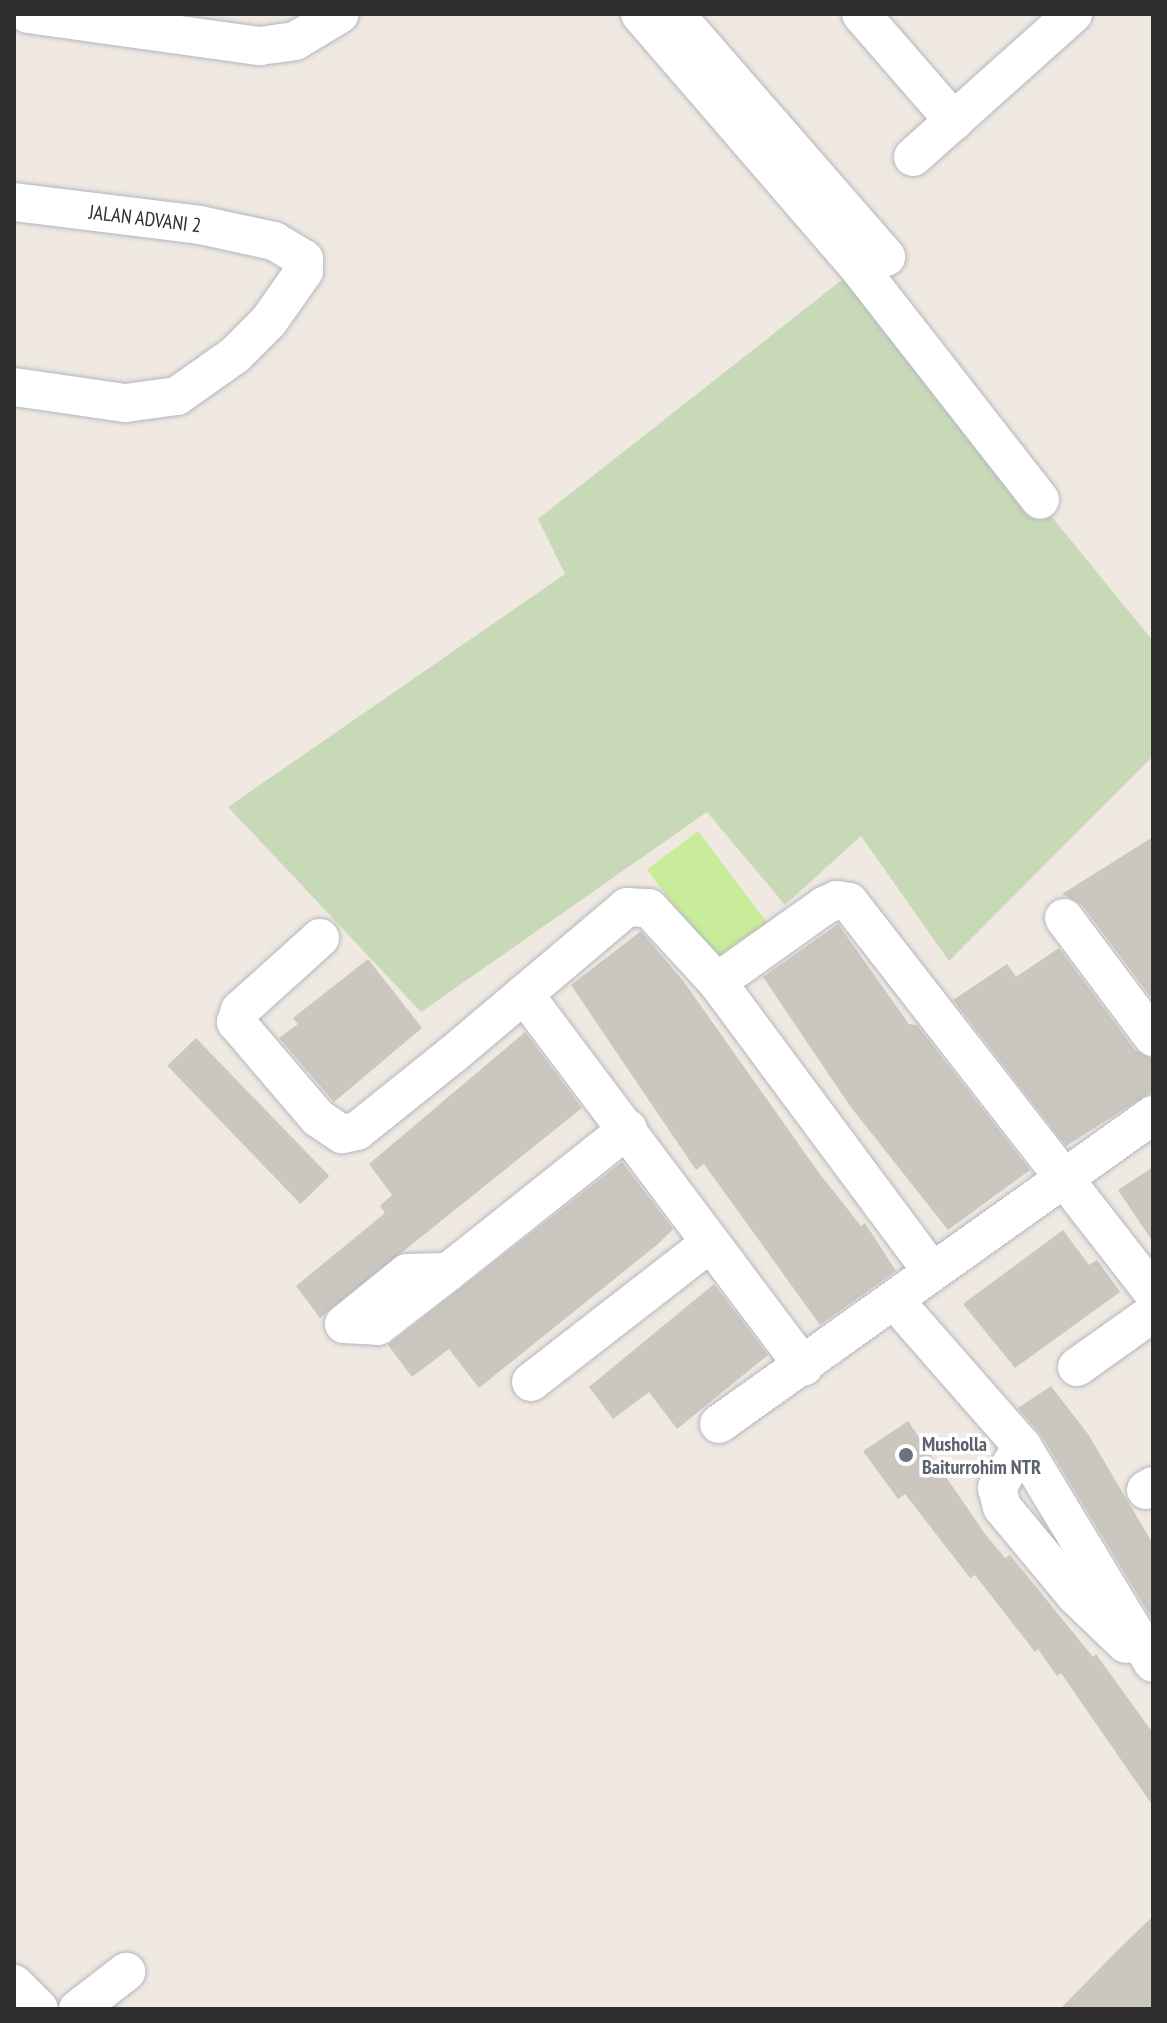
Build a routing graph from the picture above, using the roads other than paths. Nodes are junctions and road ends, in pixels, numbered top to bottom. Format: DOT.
graph roads {
  1 [pos="28,14"];
  2 [pos="340,14"];
  3 [pos="640,14"];
  4 [pos="675,14"];
  5 [pos="861,14"];
  6 [pos="1060,18"];
  7 [pos="954,121"];
  8 [pos="913,157"];
  9 [pos="14,202"];
  10 [pos="886,257"];
  11 [pos="14,387"];
  12 [pos="1040,500"];
  13 [pos="1064,918"];
  14 [pos="320,938"];
  15 [pos="717,982"];
  16 [pos="524,994"];
  17 [pos="1153,1037"];
  18 [pos="1153,1115"];
  19 [pos="628,1129"];
  20 [pos="1064,1178"];
  21 [pos="709,1244"];
  22 [pos="932,1271"];
  23 [pos="448,1272"];
  24 [pos="1153,1293"];
  25 [pos="895,1301"];
  26 [pos="1153,1313"];
  27 [pos="804,1367"];
  28 [pos="1077,1367"];
  29 [pos="531,1382"];
  30 [pos="719,1424"];
  31 [pos="1153,1665"];
  32 [pos="126,1972"];
  33 [pos="14,1984"];
  34 [pos="39,2009"];
  35 [pos="78,2009"];
  1 -- 2 [label="street"];
  3 -- 12 [label="street"];
  4 -- 10 [label="street"];
  5 -- 7 [label="street"];
  6 -- 7 [label="street"];
  7 -- 8 [label="street"];
  9 -- 11 [label="street, JALAN ADVANI 2"];
  13 -- 17 [label="street"];
  14 -- 16 [label="street"];
  15 -- 16 [label="street"];
  15 -- 20 [label="street"];
  15 -- 22 [label="street"];
  16 -- 19 [label="street"];
  18 -- 20 [label="street"];
  19 -- 21 [label="street"];
  19 -- 23 [label="street"];
  20 -- 22 [label="street"];
  20 -- 24 [label="street"];
  21 -- 27 [label="street"];
  21 -- 29 [label="street"];
  22 -- 25 [label="street"];
  25 -- 27 [label="street"];
  25 -- 31 [label="street"];
  26 -- 28 [label="street"];
  27 -- 30 [label="street"];
  32 -- 35 [label="street"];
  33 -- 34 [label="street"];
}
